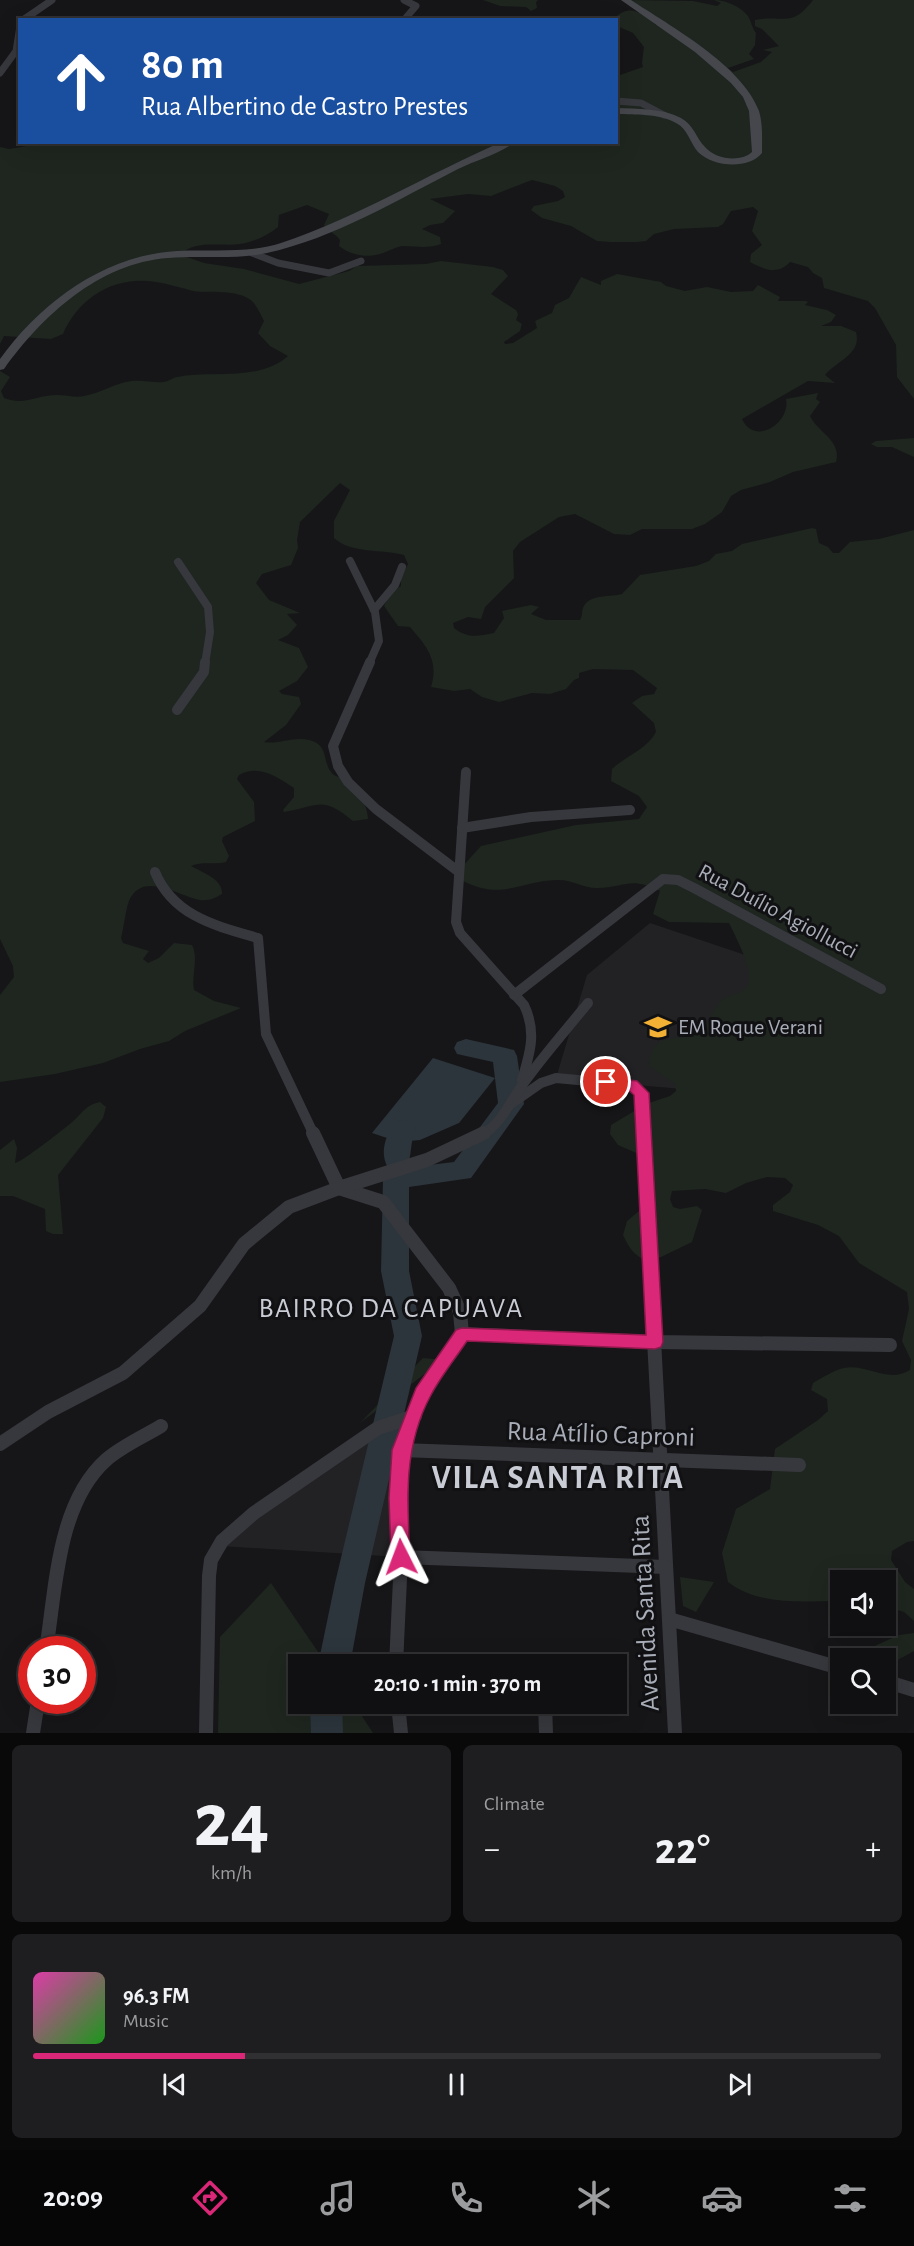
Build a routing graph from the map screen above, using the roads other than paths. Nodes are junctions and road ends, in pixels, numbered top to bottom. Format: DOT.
graph roads {
  1 [pos="52,0"];
  2 [pos="404,0"];
  3 [pos="626,0"];
  4 [pos="26,18"];
  5 [pos="406,18"];
  6 [pos="18,38"];
  7 [pos="0,73"];
  8 [pos="618,101"];
  9 [pos="618,111"];
  10 [pos="664,115"];
  11 [pos="507,144"];
  12 [pos="252,253"];
  13 [pos="361,261"];
  14 [pos="0,367"];
  15 [pos="350,561"];
  16 [pos="178,562"];
  17 [pos="402,567"];
  18 [pos="374,610"];
  19 [pos="177,710"];
  20 [pos="466,772"];
  21 [pos="630,810"];
  22 [pos="462,828"];
  23 [pos="155,872"];
  24 [pos="459,872"];
  25 [pos="881,989"];
  26 [pos="514,995"];
  27 [pos="588,1003"];
  28 [pos="521,1086"];
  29 [pos="511,1104"];
  30 [pos="339,1188"];
  31 [pos="462,1335"];
  32 [pos="655,1342"];
  33 [pos="890,1346"];
  34 [pos="415,1416"];
  35 [pos="161,1426"];
  36 [pos="0,1444"];
  37 [pos="401,1450"];
  38 [pos="661,1460"];
  39 [pos="800,1465"];
  40 [pos="401,1557"];
  41 [pos="666,1567"];
  42 [pos="669,1619"];
  43 [pos="48,1636"];
  44 [pos="397,1654"];
  45 [pos="830,1665"];
  46 [pos="896,1684"];
  47 [pos="914,1690"];
  48 [pos="36,1714"];
  49 [pos="399,1714"];
  50 [pos="545,1714"];
  51 [pos="33,1733"];
  52 [pos="206,1733"];
  53 [pos="400,1733"];
  54 [pos="546,1733"];
  55 [pos="675,1733"];
  1 -- 4 [label="street"];
  2 -- 5 [label="street"];
  3 -- 10 [label="street"];
  6 -- 7 [label="street"];
  8 -- 10 [label="street"];
  9 -- 10 [label="street"];
  11 -- 12 [label="street"];
  12 -- 13 [label="street"];
  12 -- 14 [label="street"];
  15 -- 18 [label="street"];
  16 -- 19 [label="street"];
  17 -- 18 [label="street"];
  18 -- 24 [label="street"];
  20 -- 22 [label="street"];
  21 -- 22 [label="street"];
  22 -- 24 [label="street"];
  23 -- 30 [label="street"];
  24 -- 26 [label="street"];
  25 -- 26 [label="street, Rua Duílio Agiollucci"];
  26 -- 28 [label="street"];
  27 -- 28 [label="street"];
  28 -- 29 [label="street"];
  29 -- 30 [label="street"];
  29 -- 32 [label="street, Avenida Santa Rita"];
  30 -- 31 [label="street"];
  30 -- 36 [label="street"];
  31 -- 32 [label="street"];
  31 -- 34 [label="street"];
  32 -- 33 [label="street"];
  32 -- 38 [label="street, Avenida Santa Rita"];
  34 -- 37 [label="street"];
  34 -- 52 [label="street"];
  35 -- 43 [label="street"];
  37 -- 38 [label="street, Rua Atílio Caproni"];
  37 -- 40 [label="street"];
  38 -- 39 [label="street, Rua Atílio Caproni"];
  38 -- 41 [label="street, Avenida Santa Rita"];
  40 -- 41 [label="street"];
  40 -- 44 [label="street"];
  41 -- 42 [label="street, Avenida Santa Rita"];
  42 -- 45 [label="street"];
  42 -- 55 [label="street, Avenida Santa Rita"];
  46 -- 47 [label="street"];
  48 -- 51 [label="street"];
  49 -- 53 [label="street"];
  50 -- 54 [label="street"];
}
